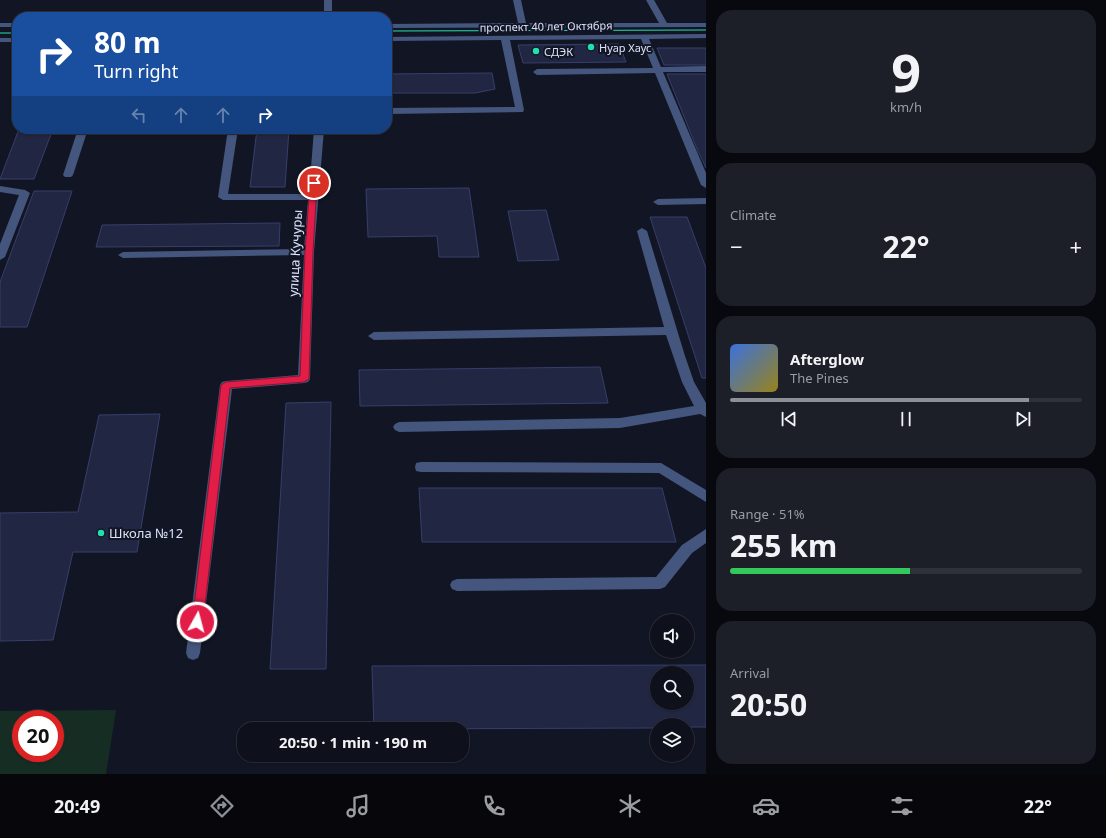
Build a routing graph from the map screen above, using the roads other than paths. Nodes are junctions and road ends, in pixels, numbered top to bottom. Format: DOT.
graph roads {
  1 [pos="328,0"];
  2 [pos="517,0"];
  3 [pos="650,0"];
  4 [pos="328,12"];
  5 [pos="0,25"];
  6 [pos="12,25"];
  7 [pos="522,25"];
  8 [pos="664,25"];
  9 [pos="706,25"];
  10 [pos="392,26"];
  11 [pos="644,36"];
  12 [pos="706,36"];
  13 [pos="505,38"];
  14 [pos="392,39"];
  15 [pos="0,40"];
  16 [pos="12,40"];
  17 [pos="706,69"];
  18 [pos="658,70"];
  19 [pos="537,72"];
  20 [pos="392,111"];
  21 [pos="81,134"];
  22 [pos="232,134"];
  23 [pos="318,134"];
  24 [pos="68,175"];
  25 [pos="706,184"];
  26 [pos="0,189"];
  27 [pos="313,197"];
  28 [pos="706,200"];
  29 [pos="658,202"];
  30 [pos="642,231"];
  31 [pos="309,252"];
  32 [pos="123,255"];
  33 [pos="0,257"];
  34 [pos="672,331"];
  35 [pos="374,336"];
  36 [pos="704,411"];
  37 [pos="399,427"];
  38 [pos="421,467"];
  39 [pos="706,497"];
  40 [pos="706,535"];
  41 [pos="457,585"];
  42 [pos="193,653"];
  1 -- 4 [label="street"];
  2 -- 7 [label="street"];
  3 -- 8 [label="street"];
  5 -- 6 [label="street"];
  7 -- 8 [label="street, проспект 40 лет Октября"];
  7 -- 10 [label="street, проспект 40 лет Октября"];
  8 -- 9 [label="street, проспект 40 лет Октября"];
  11 -- 12 [label="street, проспект 40 лет Октября"];
  11 -- 13 [label="street, проспект 40 лет Октября"];
  11 -- 18 [label="street"];
  13 -- 14 [label="street, проспект 40 лет Октября"];
  13 -- 20 [label="street"];
  15 -- 16 [label="street"];
  17 -- 18 [label="street"];
  18 -- 19 [label="street"];
  18 -- 25 [label="street"];
  21 -- 24 [label="street"];
  22 -- 27 [label="street"];
  23 -- 27 [label="street, улица Кучуры"];
  26 -- 33 [label="street"];
  27 -- 31 [label="street, улица Кучуры"];
  28 -- 29 [label="street"];
  30 -- 34 [label="street"];
  31 -- 32 [label="street"];
  31 -- 42 [label="street, улица Кучуры"];
  34 -- 35 [label="street"];
  34 -- 36 [label="street"];
  36 -- 37 [label="street"];
  38 -- 39 [label="street"];
  40 -- 41 [label="street"];
}
